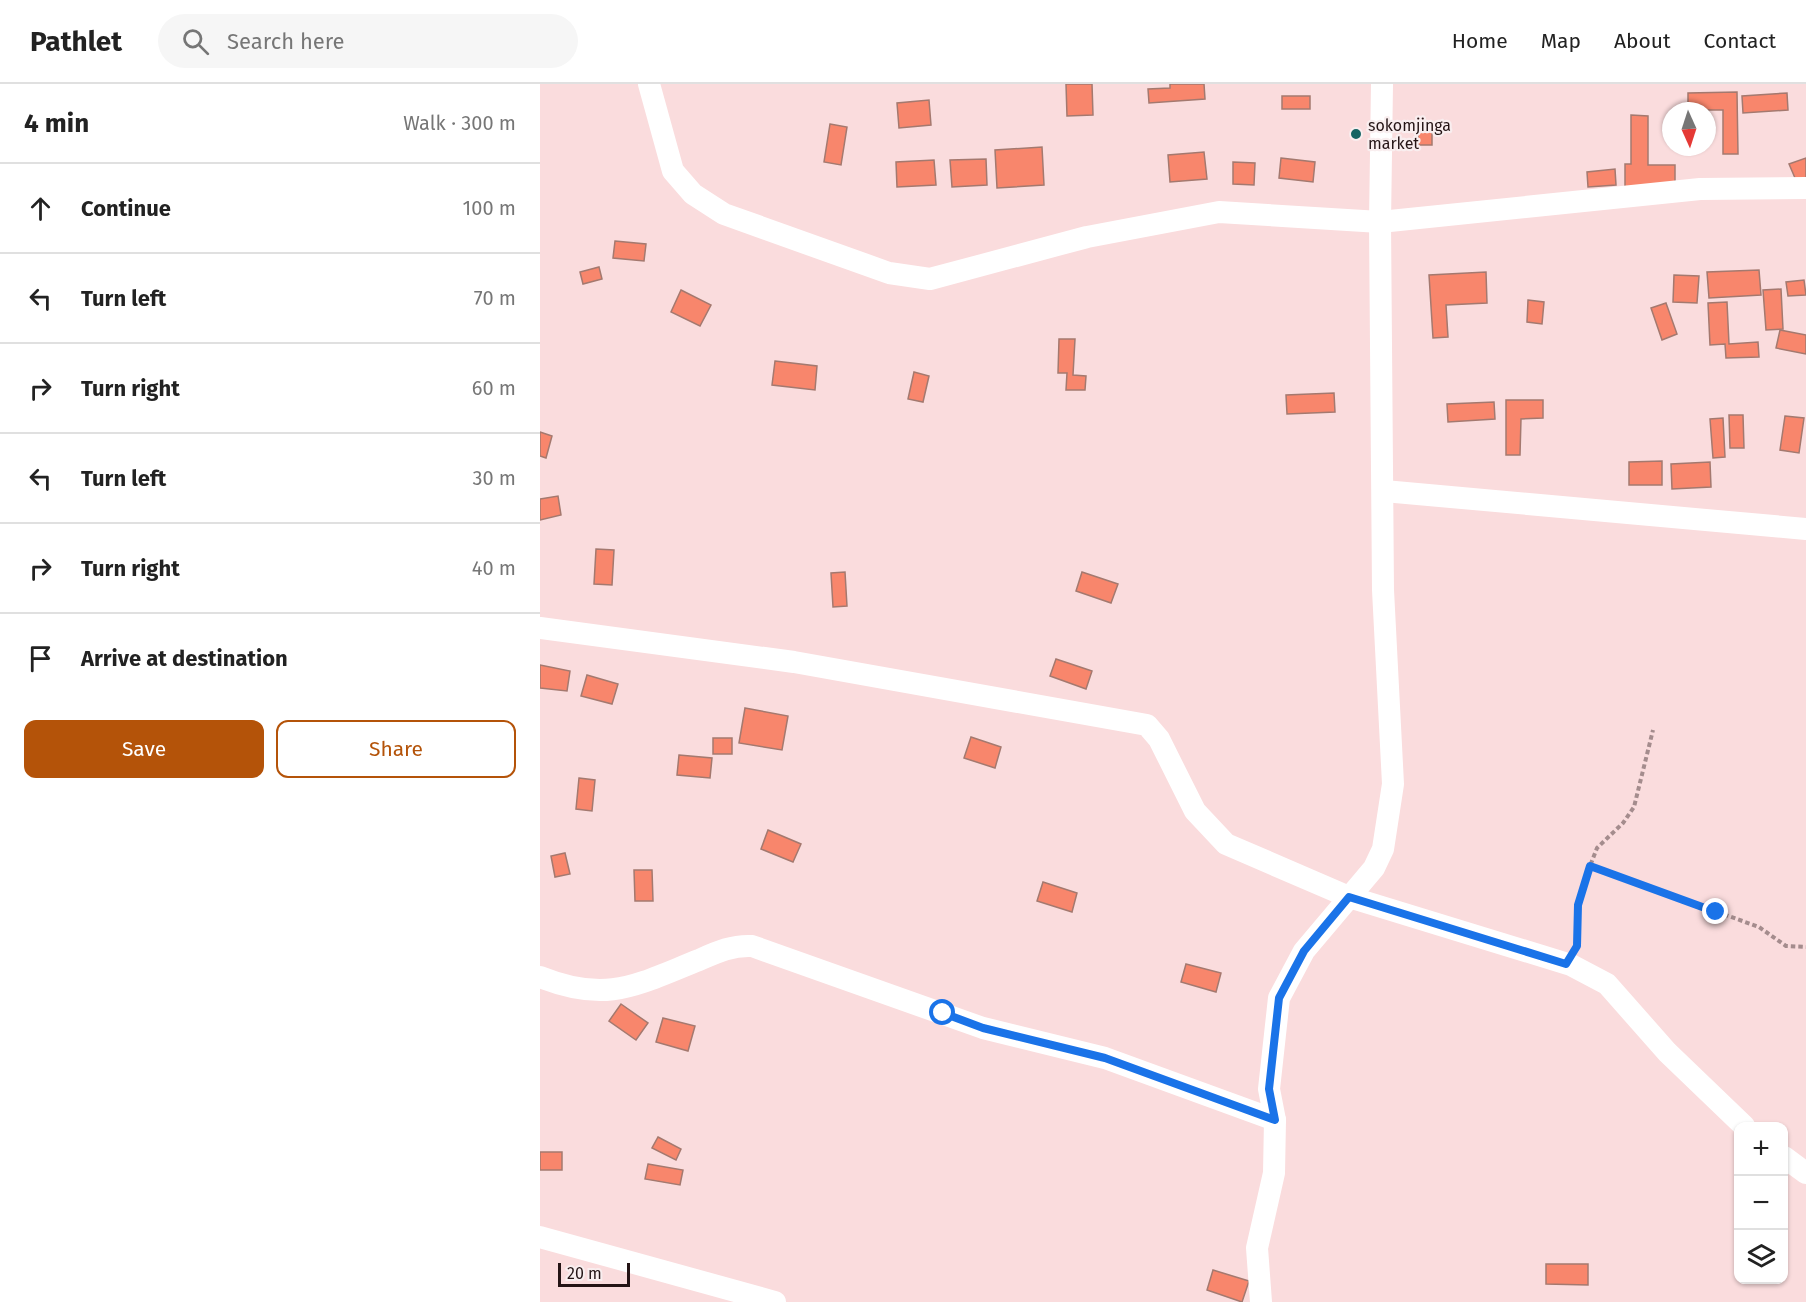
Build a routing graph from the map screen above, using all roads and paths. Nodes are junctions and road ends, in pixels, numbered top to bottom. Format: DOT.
graph roads {
  1 [pos="649,84"];
  2 [pos="1382,84"];
  3 [pos="1806,188"];
  4 [pos="1380,222"];
  5 [pos="1384,491"];
  6 [pos="1806,529"];
  7 [pos="540,628"];
  8 [pos="1653,730"];
  9 [pos="1590,866"];
  10 [pos="1349,897"];
  11 [pos="1806,947"];
  12 [pos="1566,964"];
  13 [pos="540,977"];
  14 [pos="1275,1120"];
  15 [pos="1740,1122"];
  16 [pos="1788,1160"];
  17 [pos="1806,1173"];
  18 [pos="540,1237"];
  19 [pos="775,1302"];
  20 [pos="1261,1302"];
  1 -- 4 [label="street"];
  2 -- 4 [label="street"];
  3 -- 4 [label="street"];
  4 -- 5 [label="street"];
  5 -- 6 [label="street"];
  5 -- 10 [label="street"];
  7 -- 10 [label="street"];
  8 -- 9 [label="path"];
  9 -- 11 [label="path"];
  9 -- 12 [label="path"];
  10 -- 12 [label="street"];
  10 -- 14 [label="street"];
  12 -- 15 [label="street"];
  13 -- 14 [label="street"];
  14 -- 20 [label="street"];
  16 -- 17 [label="street"];
  18 -- 19 [label="street"];
}
